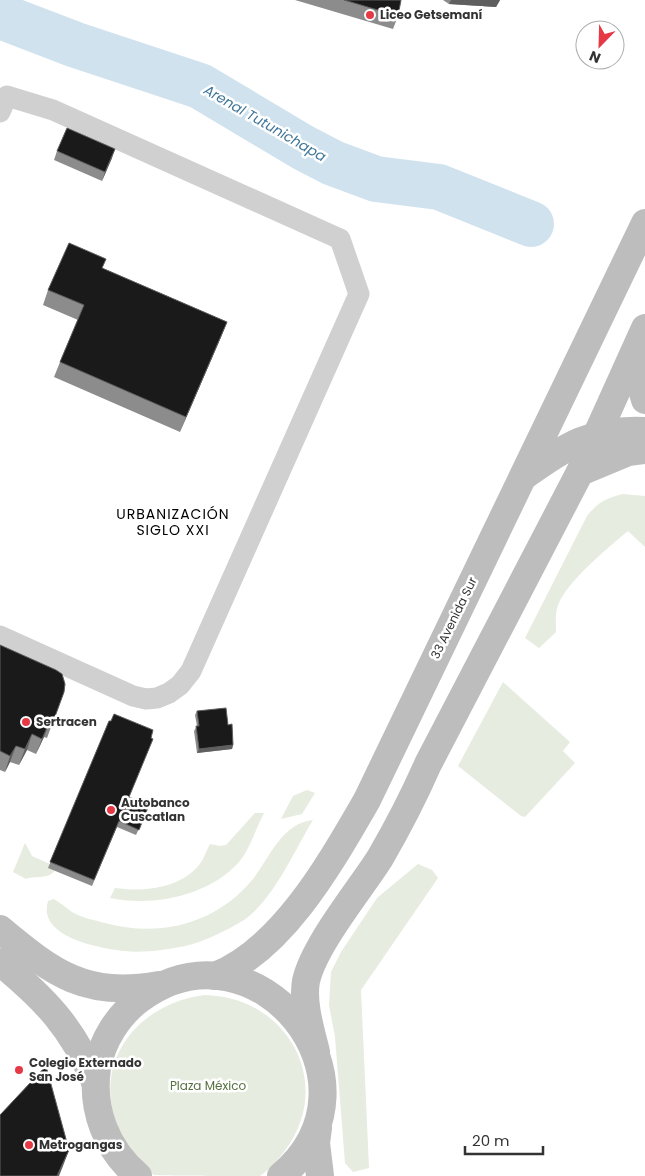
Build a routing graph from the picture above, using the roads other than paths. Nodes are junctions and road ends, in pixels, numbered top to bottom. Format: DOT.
graph roads {
  1 [pos="2,100"];
  2 [pos="645,222"];
  3 [pos="643,333"];
  4 [pos="645,400"];
  5 [pos="645,431"];
  6 [pos="599,434"];
  7 [pos="645,450"];
  8 [pos="580,472"];
  9 [pos="520,479"];
  10 [pos="0,636"];
  11 [pos="0,929"];
  12 [pos="0,962"];
  13 [pos="215,976"];
  14 [pos="163,984"];
  15 [pos="316,1052"];
  16 [pos="95,1082"];
  17 [pos="319,1118"];
  18 [pos="122,1165"];
  19 [pos="138,1176"];
  20 [pos="281,1176"];
  21 [pos="320,1176"];
  1 -- 10 [label="street"];
  2 -- 9 [label="street, 33 Avenida Sur"];
  3 -- 4 [label="street"];
  3 -- 6 [label="street"];
  5 -- 6 [label="street"];
  6 -- 8 [label="street"];
  6 -- 9 [label="street"];
  7 -- 8 [label="street"];
  8 -- 15 [label="street"];
  9 -- 13 [label="street, 33 Avenida Sur"];
  11 -- 14 [label="street"];
  12 -- 16 [label="street"];
  13 -- 14 [label="street"];
  13 -- 15 [label="street"];
  14 -- 16 [label="street"];
  15 -- 17 [label="street"];
  16 -- 18 [label="street"];
  17 -- 20 [label="street"];
  17 -- 21 [label="street"];
  18 -- 19 [label="street"];
}
